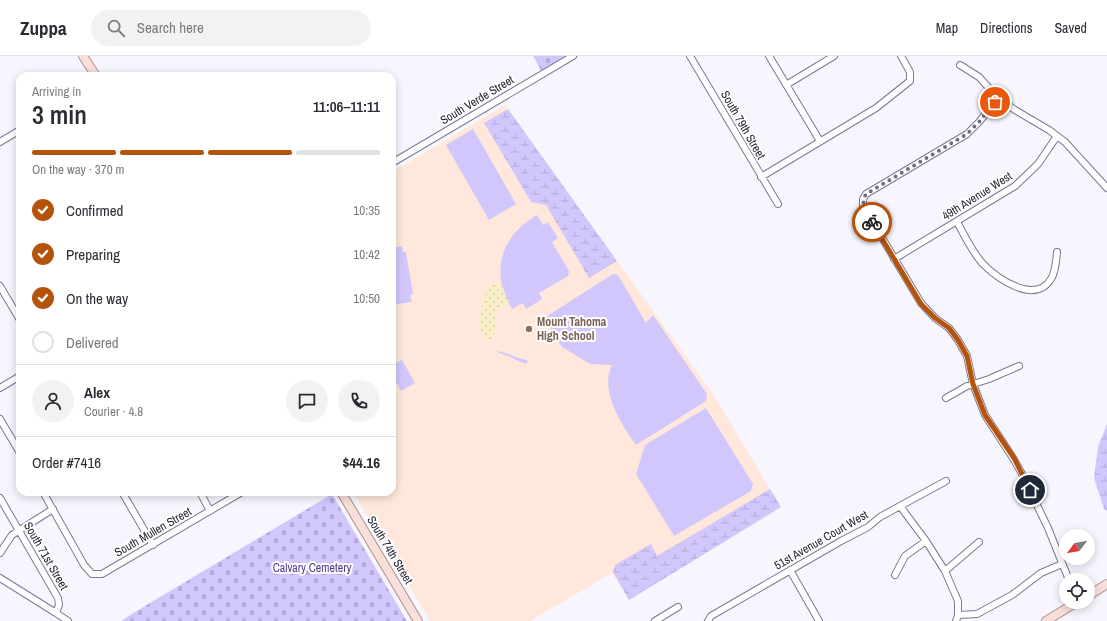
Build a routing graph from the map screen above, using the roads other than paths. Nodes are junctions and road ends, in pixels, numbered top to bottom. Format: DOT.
graph roads {
  1 [pos="83,56"];
  2 [pos="573,56"];
  3 [pos="690,56"];
  4 [pos="769,56"];
  5 [pos="834,56"];
  6 [pos="901,56"];
  7 [pos="960,66"];
  8 [pos="93,72"];
  9 [pos="786,85"];
  10 [pos="998,98"];
  11 [pos="16,132"];
  12 [pos="1057,136"];
  13 [pos="820,141"];
  14 [pos="0,142"];
  15 [pos="396,161"];
  16 [pos="761,177"];
  17 [pos="1107,188"];
  18 [pos="778,204"];
  19 [pos="957,222"];
  20 [pos="1057,252"];
  21 [pos="894,259"];
  22 [pos="0,286"];
  23 [pos="16,313"];
  24 [pos="1019,366"];
  25 [pos="16,378"];
  26 [pos="973,384"];
  27 [pos="0,388"];
  28 [pos="946,398"];
  29 [pos="0,419"];
  30 [pos="16,446"];
  31 [pos="946,481"];
  32 [pos="45,496"];
  33 [pos="124,496"];
  34 [pos="202,496"];
  35 [pos="235,496"];
  36 [pos="343,496"];
  37 [pos="0,498"];
  38 [pos="900,506"];
  39 [pos="53,509"];
  40 [pos="210,511"];
  41 [pos="19,530"];
  42 [pos="926,541"];
  43 [pos="979,542"];
  44 [pos="153,544"];
  45 [pos="0,553"];
  46 [pos="1059,556"];
  47 [pos="1060,565"];
  48 [pos="790,570"];
  49 [pos="945,571"];
  50 [pos="895,575"];
  51 [pos="0,578"];
  52 [pos="1107,584"];
  53 [pos="1095,592"];
  54 [pos="678,607"];
  55 [pos="1066,609"];
  56 [pos="56,613"];
  57 [pos="957,618"];
  58 [pos="708,620"];
  59 [pos="68,621"];
  60 [pos="418,621"];
  61 [pos="655,621"];
  62 [pos="820,621"];
  63 [pos="1046,621"];
  1 -- 8 [label="main road"];
  2 -- 15 [label="street, South Verde Street"];
  3 -- 16 [label="street, South 79th Street"];
  4 -- 9 [label="street"];
  5 -- 9 [label="street"];
  6 -- 13 [label="street"];
  7 -- 10 [label="street"];
  9 -- 13 [label="street"];
  10 -- 12 [label="street"];
  10 -- 21 [label="street"];
  11 -- 14 [label="street"];
  12 -- 17 [label="street"];
  12 -- 19 [label="street, 49th Avenue West"];
  13 -- 16 [label="street"];
  16 -- 18 [label="street, South 79th Street"];
  19 -- 20 [label="street"];
  19 -- 21 [label="street, 49th Avenue West"];
  21 -- 26 [label="street"];
  22 -- 23 [label="street"];
  24 -- 26 [label="street"];
  25 -- 27 [label="street"];
  26 -- 28 [label="street"];
  26 -- 46 [label="street"];
  29 -- 30 [label="street"];
  31 -- 38 [label="street, 51st Avenue Court West"];
  32 -- 39 [label="street"];
  33 -- 44 [label="street"];
  34 -- 40 [label="street"];
  35 -- 40 [label="street, South Mullen Street"];
  36 -- 60 [label="main road, South 74th Street"];
  37 -- 41 [label="street, South 71st Street"];
  38 -- 42 [label="street"];
  38 -- 48 [label="street, 51st Avenue Court West"];
  39 -- 41 [label="street"];
  39 -- 44 [label="street, South Mullen Street"];
  40 -- 44 [label="street, South Mullen Street"];
  41 -- 45 [label="street"];
  41 -- 56 [label="street, South 71st Street"];
  42 -- 49 [label="street"];
  42 -- 50 [label="street"];
  43 -- 49 [label="street"];
  47 -- 57 [label="street"];
  48 -- 58 [label="street, 51st Avenue Court West"];
  48 -- 62 [label="street"];
  49 -- 57 [label="street"];
  51 -- 56 [label="street"];
  52 -- 53 [label="main road"];
  54 -- 61 [label="street"];
  55 -- 63 [label="main road"];
  56 -- 59 [label="street"];
}
